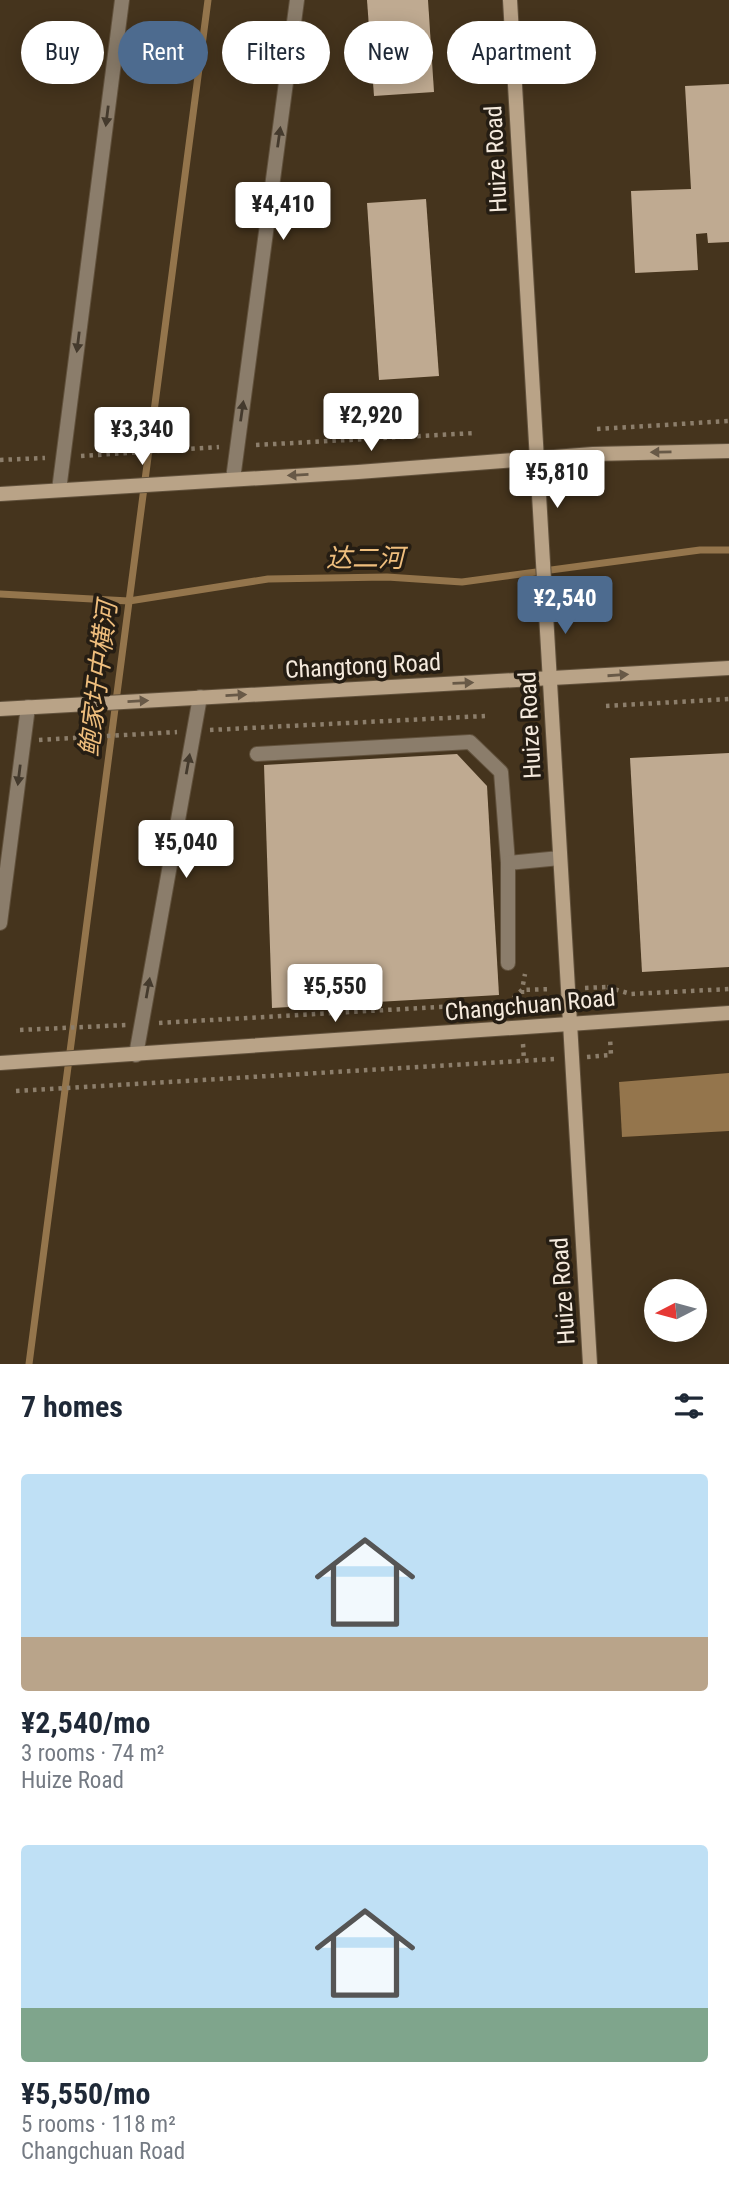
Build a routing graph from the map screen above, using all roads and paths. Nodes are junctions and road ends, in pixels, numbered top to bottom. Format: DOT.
graph roads {
  1 [pos="122,0"];
  2 [pos="297,0"];
  3 [pos="510,0"];
  4 [pos="729,421"];
  5 [pos="597,429"];
  6 [pos="475,433"];
  7 [pos="237,446"];
  8 [pos="729,451"];
  9 [pos="86,455"];
  10 [pos="537,457"];
  11 [pos="233,478"];
  12 [pos="59,490"];
  13 [pos="0,494"];
  14 [pos="729,668"];
  15 [pos="550,680"];
  16 [pos="200,697"];
  17 [pos="729,699"];
  18 [pos="606,706"];
  19 [pos="28,707"];
  20 [pos="0,709"];
  21 [pos="485,716"];
  22 [pos="194,731"];
  23 [pos="53,740"];
  24 [pos="257,754"];
  25 [pos="561,858"];
  26 [pos="509,863"];
  27 [pos="0,923"];
  28 [pos="508,963"];
  29 [pos="524,975"];
  30 [pos="607,987"];
  31 [pos="729,989"];
  32 [pos="729,1013"];
  33 [pos="142,1024"];
  34 [pos="570,1024"];
  35 [pos="20,1030"];
  36 [pos="136,1055"];
  37 [pos="524,1061"];
  38 [pos="0,1063"];
  39 [pos="16,1091"];
  40 [pos="590,1364"];
  1 -- 12 [label="street, one-way"];
  7 -- 2 [label="street, one-way"];
  3 -- 10 [label="street, Huize Road"];
  4 -- 5 [label="path"];
  6 -- 7 [label="path"];
  7 -- 9 [label="path"];
  7 -- 11 [label="street"];
  8 -- 10 [label="street, one-way"];
  10 -- 11 [label="street, one-way"];
  10 -- 15 [label="street, Huize Road"];
  11 -- 12 [label="street"];
  12 -- 13 [label="street"];
  15 -- 14 [label="street, Changtong Road, one-way"];
  16 -- 15 [label="street, Changtong Road, one-way"];
  15 -- 25 [label="street, Huize Road"];
  19 -- 16 [label="street, Changtong Road, one-way"];
  16 -- 22 [label="street"];
  17 -- 18 [label="path"];
  19 -- 20 [label="street, Changtong Road"];
  19 -- 27 [label="street, one-way"];
  21 -- 22 [label="path"];
  22 -- 23 [label="path"];
  33 -- 22 [label="street, one-way"];
  24 -- 26 [label="street"];
  25 -- 26 [label="street"];
  25 -- 34 [label="street, Huize Road"];
  26 -- 28 [label="street"];
  29 -- 33 [label="path"];
  30 -- 31 [label="path"];
  32 -- 34 [label="street, Changchuan Road"];
  33 -- 35 [label="path"];
  33 -- 36 [label="street"];
  34 -- 36 [label="street, Changchuan Road"];
  34 -- 40 [label="street, Huize Road"];
  36 -- 38 [label="street, Changchuan Road"];
  37 -- 39 [label="path"];
}
